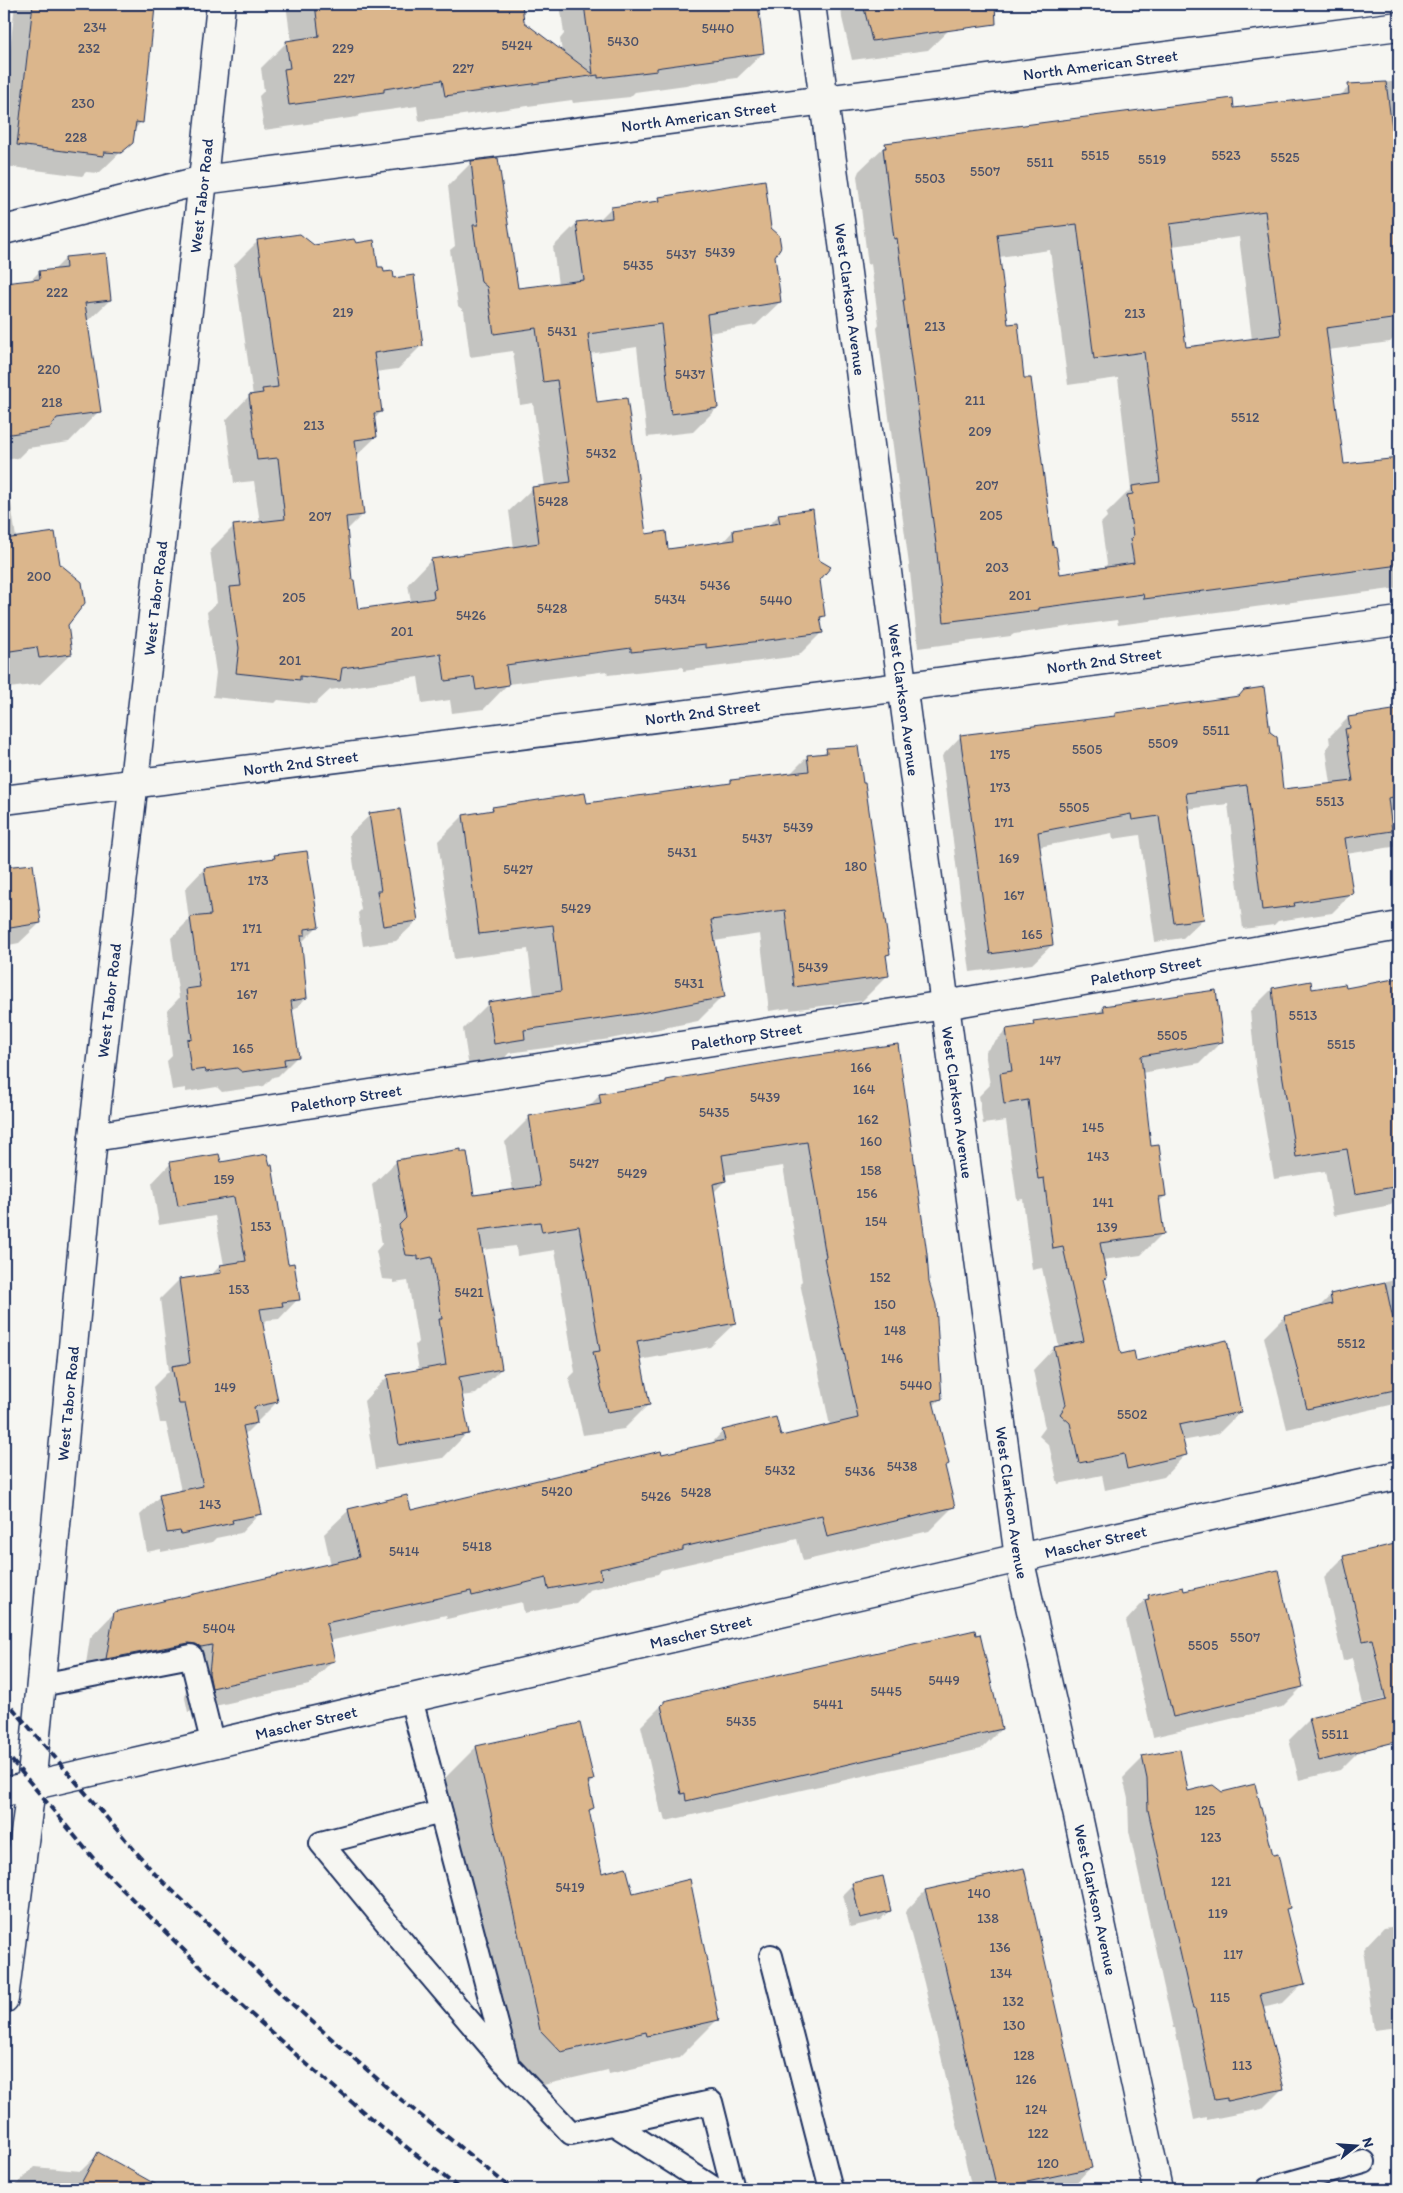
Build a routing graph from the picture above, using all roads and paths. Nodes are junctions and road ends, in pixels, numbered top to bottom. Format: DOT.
graph roads {
  1 [pos="221,4"];
  2 [pos="811,4"];
  3 [pos="1399,26"];
  4 [pos="824,100"];
  5 [pos="203,180"];
  6 [pos="4,230"];
  7 [pos="1399,621"];
  8 [pos="901,687"];
  9 [pos="134,784"];
  10 [pos="4,800"];
  11 [pos="1399,926"];
  12 [pos="945,1005"];
  13 [pos="93,1137"];
  14 [pos="1399,1475"];
  15 [pos="1019,1558"];
  16 [pos="41,1684"];
  17 [pos="410,1699"];
  18 [pos="213,1745"];
  19 [pos="31,1787"];
  20 [pos="4,1792"];
  21 [pos="441,1812"];
  22 [pos="771,1956"];
  23 [pos="4,1999"];
  24 [pos="508,2066"];
  25 [pos="614,2124"];
  26 [pos="1364,2162"];
  27 [pos="715,2189"];
  28 [pos="733,2189"];
  29 [pos="831,2189"];
  30 [pos="1158,2189"];
  31 [pos="1268,2189"];
  1 -- 5 [label="street, West Tabor Road"];
  2 -- 4 [label="street, West Clarkson Avenue"];
  3 -- 4 [label="street, North American Street"];
  4 -- 5 [label="street, North American Street"];
  4 -- 8 [label="street, West Clarkson Avenue"];
  5 -- 6 [label="street, North American Street"];
  5 -- 9 [label="street, West Tabor Road"];
  7 -- 8 [label="street, North 2nd Street"];
  8 -- 9 [label="street, North 2nd Street"];
  8 -- 12 [label="street, West Clarkson Avenue"];
  9 -- 10 [label="street, North 2nd Street"];
  9 -- 13 [label="street, West Tabor Road"];
  11 -- 12 [label="street, Palethorp Street"];
  12 -- 13 [label="street, Palethorp Street"];
  12 -- 15 [label="street, West Clarkson Avenue"];
  13 -- 16 [label="street, West Tabor Road"];
  14 -- 15 [label="street, Mascher Street"];
  15 -- 17 [label="street, Mascher Street"];
  15 -- 30 [label="street, West Clarkson Avenue"];
  16 -- 18 [label="lane"];
  16 -- 19 [label="street, West Tabor Road"];
  17 -- 18 [label="street, Mascher Street"];
  17 -- 21 [label="lane"];
  18 -- 19 [label="street, Mascher Street"];
  19 -- 20 [label="street, Mascher Street"];
  19 -- 23 [label="street, West Tabor Road"];
  21 -- 24 [label="lane"];
  21 -- 24 [label="lane"];
  22 -- 29 [label="lane"];
  24 -- 25 [label="lane"];
  25 -- 27 [label="lane"];
  25 -- 28 [label="lane"];
  26 -- 31 [label="lane"];
}
